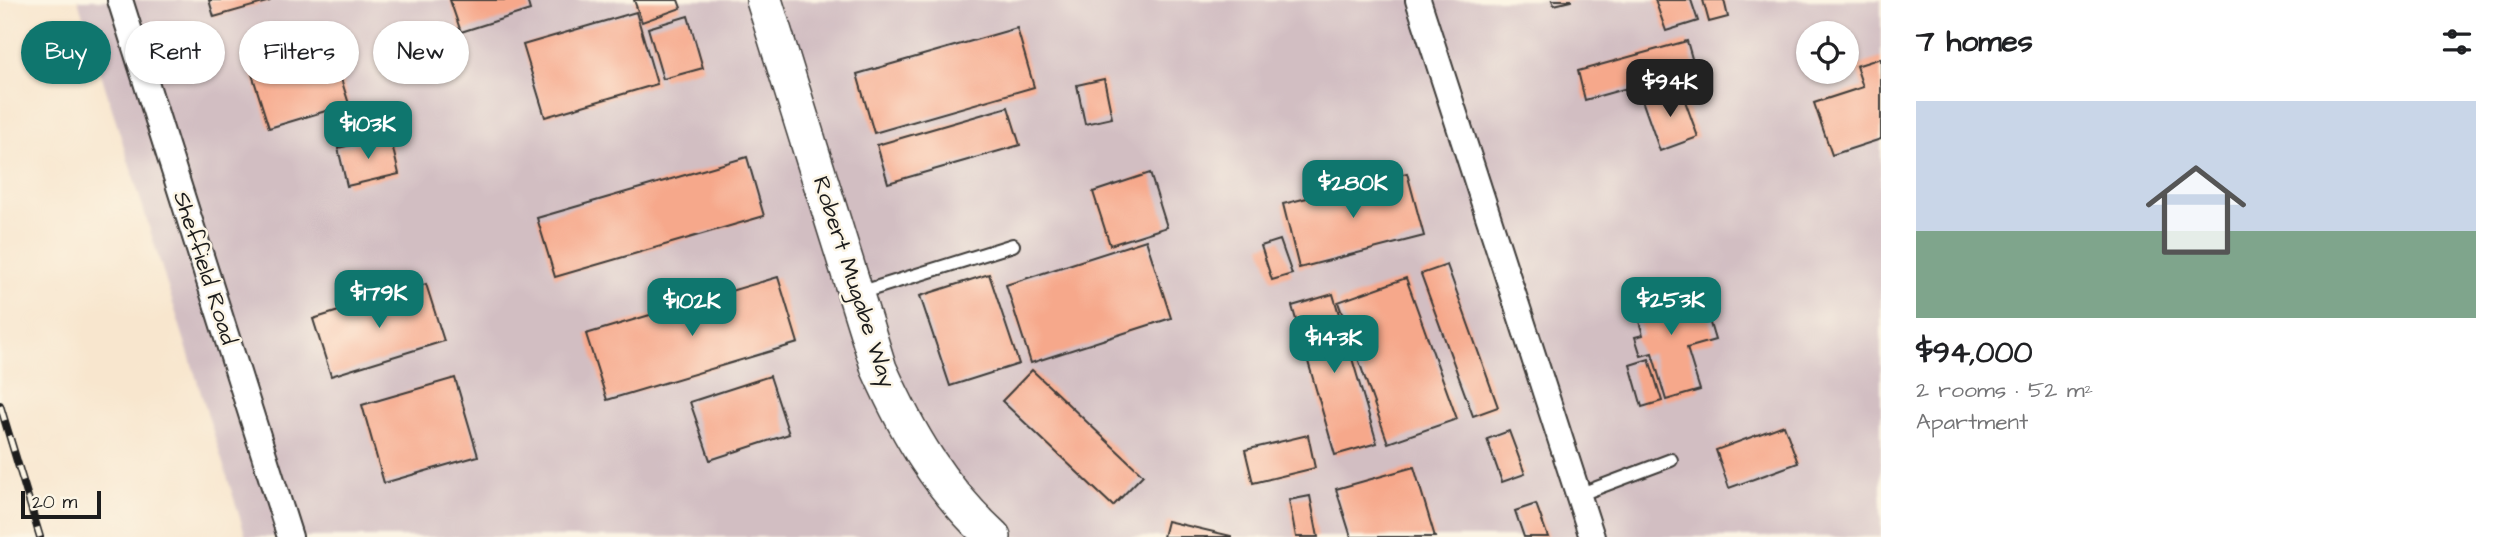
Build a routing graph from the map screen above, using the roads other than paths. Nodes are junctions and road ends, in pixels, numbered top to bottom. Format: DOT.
graph roads {
  1 [pos="120,0"];
  2 [pos="764,0"];
  3 [pos="1418,0"];
  4 [pos="1013,246"];
  5 [pos="856,294"];
  6 [pos="1671,460"];
  7 [pos="1578,495"];
  8 [pos="290,537"];
  9 [pos="993,537"];
  10 [pos="1592,537"];
  1 -- 8 [label="street, Sheffield Road"];
  2 -- 5 [label="street, Robert Mugabe Way"];
  3 -- 7 [label="street"];
  4 -- 5 [label="lane"];
  5 -- 9 [label="street, Robert Mugabe Way"];
  6 -- 7 [label="lane"];
  7 -- 10 [label="street"];
}
